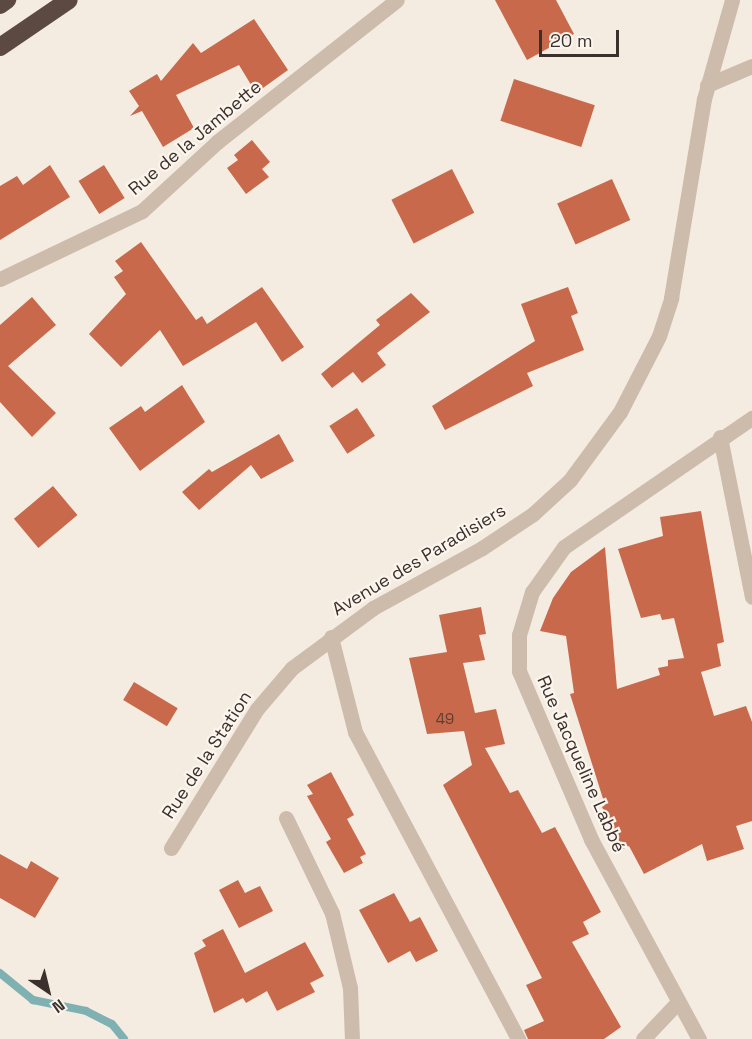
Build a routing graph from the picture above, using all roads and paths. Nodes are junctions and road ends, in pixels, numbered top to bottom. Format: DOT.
graph roads {
  1 [pos="7,0"];
  2 [pos="398,0"];
  3 [pos="732,0"];
  4 [pos="66,3"];
  5 [pos="0,5"];
  6 [pos="0,46"];
  7 [pos="752,66"];
  8 [pos="707,85"];
  9 [pos="0,279"];
  10 [pos="752,418"];
  11 [pos="720,437"];
  12 [pos="752,597"];
  13 [pos="332,637"];
  14 [pos="286,818"];
  15 [pos="171,848"];
  16 [pos="677,1003"];
  17 [pos="352,1039"];
  18 [pos="518,1039"];
  19 [pos="643,1039"];
  20 [pos="699,1039"];
  1 -- 5 [label="highway"];
  2 -- 9 [label="street, Rue de la Jambette"];
  3 -- 8 [label="street, Avenue des Paradisiers"];
  4 -- 6 [label="highway"];
  7 -- 8 [label="street"];
  8 -- 13 [label="street, Avenue des Paradisiers"];
  10 -- 11 [label="street, Rue Jacqueline Labbé"];
  11 -- 12 [label="street"];
  11 -- 16 [label="street, Rue Jacqueline Labbé"];
  13 -- 15 [label="street, Rue de la Station"];
  13 -- 18 [label="street, Avenue des Paradisiers"];
  14 -- 17 [label="street"];
  16 -- 19 [label="street"];
  16 -- 20 [label="street, Rue Jacqueline Labbé"];
}
